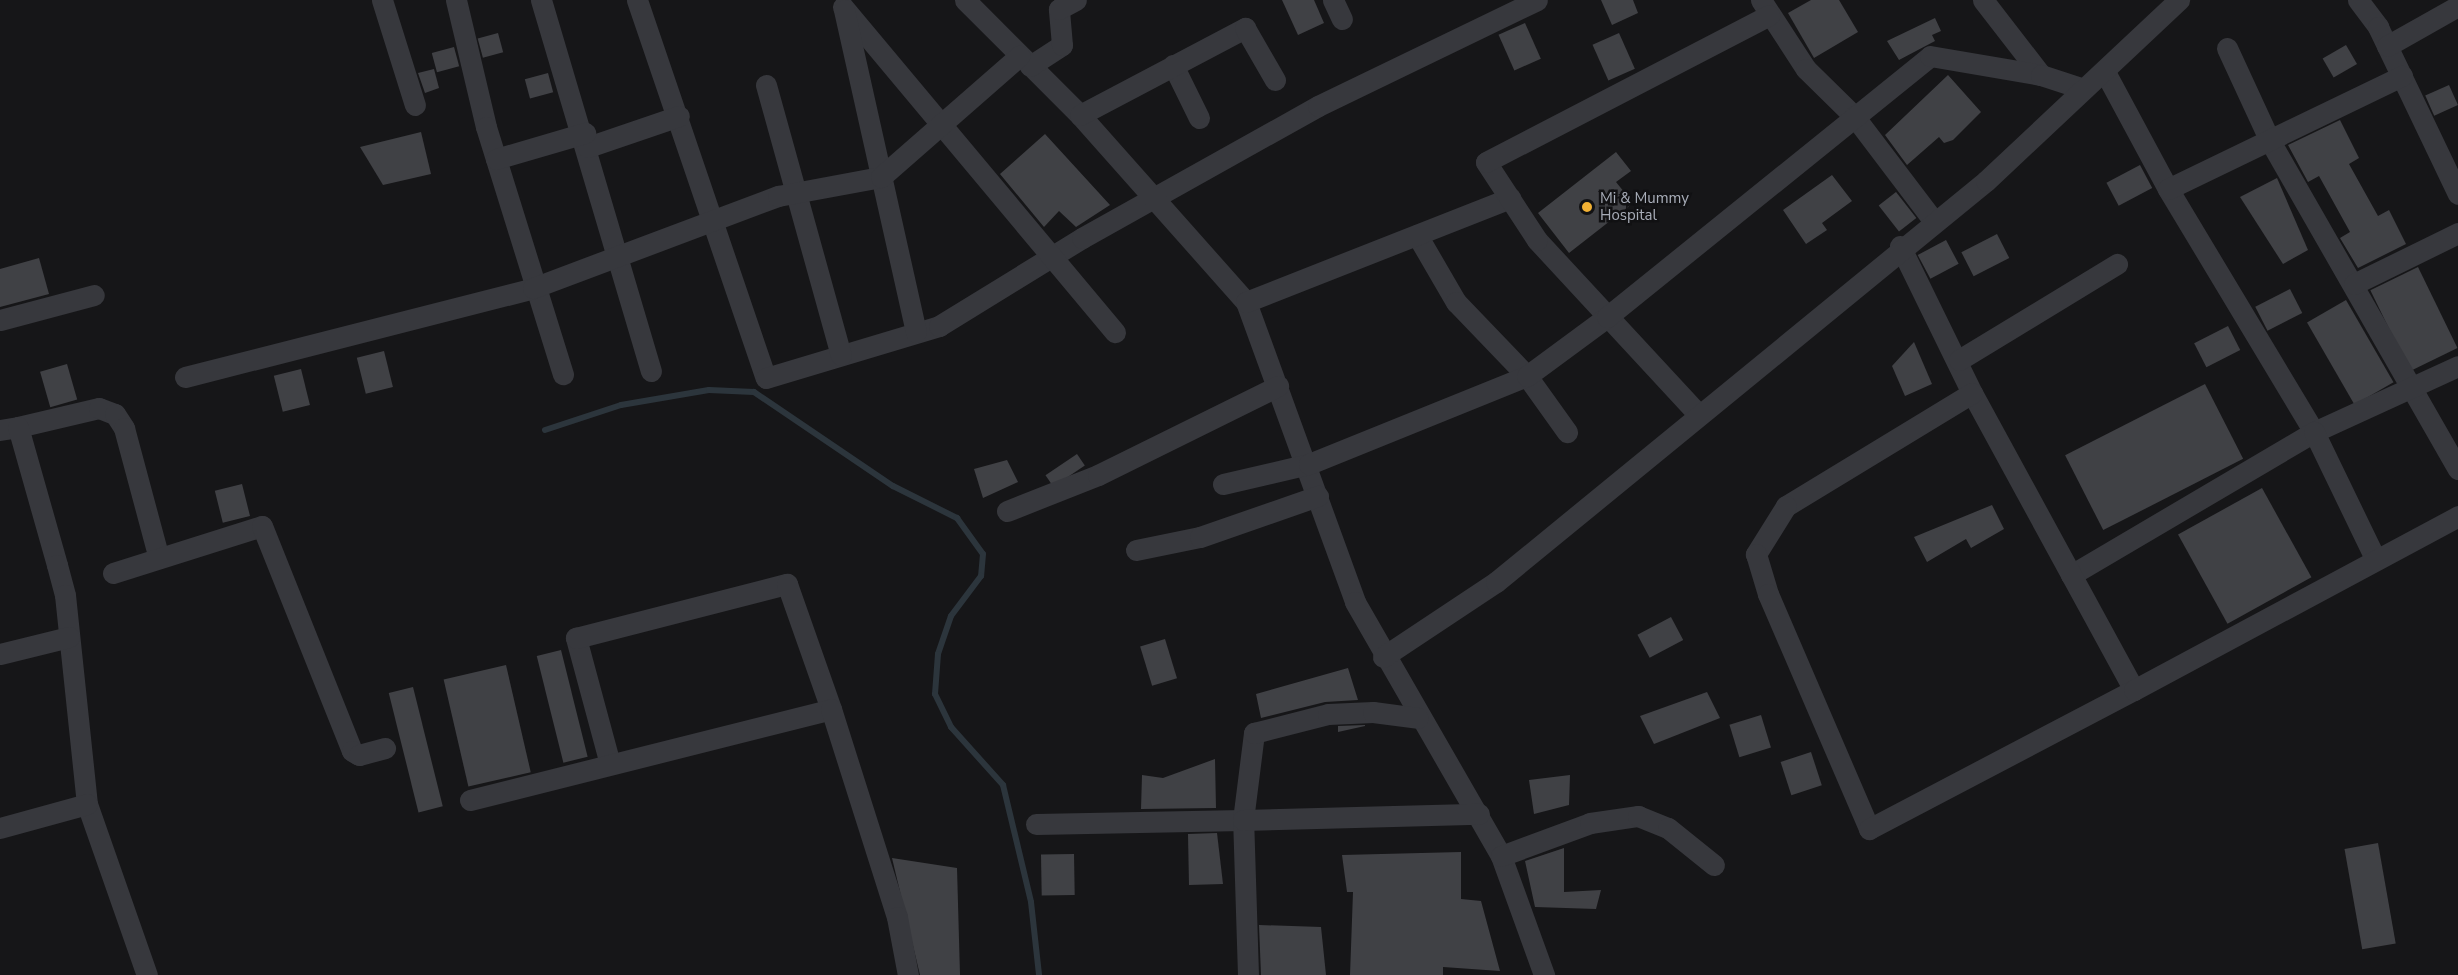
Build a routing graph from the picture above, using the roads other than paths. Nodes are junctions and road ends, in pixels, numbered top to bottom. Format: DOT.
graph roads {
  1 [pos="382,0"];
  2 [pos="456,0"];
  3 [pos="541,0"];
  4 [pos="637,0"];
  5 [pos="965,0"];
  6 [pos="1076,0"];
  7 [pos="1537,0"];
  8 [pos="1983,0"];
  9 [pos="2178,0"];
  10 [pos="2358,0"];
  11 [pos="2458,6"];
  12 [pos="1765,8"];
  13 [pos="2386,46"];
  14 [pos="2227,48"];
  15 [pos="1025,61"];
  16 [pos="1173,65"];
  17 [pos="2105,72"];
  18 [pos="2041,75"];
  19 [pos="2402,76"];
  20 [pos="1275,80"];
  21 [pos="766,85"];
  22 [pos="2084,89"];
  23 [pos="415,105"];
  24 [pos="1080,115"];
  25 [pos="680,116"];
  26 [pos="1854,116"];
  27 [pos="1199,118"];
  28 [pos="939,124"];
  29 [pos="587,140"];
  30 [pos="2270,141"];
  31 [pos="496,159"];
  32 [pos="881,177"];
  33 [pos="2168,189"];
  34 [pos="796,193"];
  35 [pos="2458,194"];
  36 [pos="1154,196"];
  37 [pos="1510,198"];
  38 [pos="1933,220"];
  39 [pos="712,224"];
  40 [pos="2458,233"];
  41 [pos="1417,235"];
  42 [pos="1900,246"];
  43 [pos="1051,256"];
  44 [pos="618,258"];
  45 [pos="2117,264"];
  46 [pos="2354,284"];
  47 [pos="533,288"];
  48 [pos="94,295"];
  49 [pos="1246,302"];
  50 [pos="1607,317"];
  51 [pos="0,320"];
  52 [pos="916,332"];
  53 [pos="1115,332"];
  54 [pos="840,355"];
  55 [pos="1959,360"];
  56 [pos="2458,366"];
  57 [pos="651,371"];
  58 [pos="563,374"];
  59 [pos="1527,376"];
  60 [pos="185,377"];
  61 [pos="1278,386"];
  62 [pos="2416,389"];
  63 [pos="1972,393"];
  64 [pos="1699,415"];
  65 [pos="9,429"];
  66 [pos="1567,432"];
  67 [pos="2314,432"];
  68 [pos="1310,464"];
  69 [pos="2458,469"];
  70 [pos="1223,484"];
  71 [pos="1318,496"];
  72 [pos="1007,511"];
  73 [pos="2458,516"];
  74 [pos="1136,550"];
  75 [pos="158,555"];
  76 [pos="2376,560"];
  77 [pos="113,573"];
  78 [pos="2071,575"];
  79 [pos="69,637"];
  80 [pos="0,654"];
  81 [pos="1383,657"];
  82 [pos="2134,690"];
  83 [pos="831,710"];
  84 [pos="1418,718"];
  85 [pos="385,748"];
  86 [pos="610,764"];
  87 [pos="470,800"];
  88 [pos="87,804"];
  89 [pos="1479,814"];
  90 [pos="1243,820"];
  91 [pos="1036,824"];
  92 [pos="0,828"];
  93 [pos="1501,856"];
  94 [pos="1714,865"];
  95 [pos="147,975"];
  96 [pos="908,975"];
  97 [pos="1248,975"];
  98 [pos="1544,975"];
  1 -- 23 [label="street"];
  2 -- 31 [label="street"];
  3 -- 29 [label="street"];
  4 -- 25 [label="street"];
  5 -- 15 [label="street"];
  6 -- 15 [label="street"];
  7 -- 36 [label="street"];
  8 -- 18 [label="street"];
  9 -- 17 [label="street"];
  10 -- 13 [label="street"];
  11 -- 13 [label="street"];
  12 -- 26 [label="street"];
  12 -- 37 [label="street"];
  13 -- 19 [label="street"];
  14 -- 30 [label="street"];
  15 -- 24 [label="street"];
  15 -- 28 [label="street"];
  16 -- 20 [label="street"];
  16 -- 24 [label="street"];
  16 -- 27 [label="street"];
  17 -- 22 [label="street"];
  17 -- 33 [label="street"];
  18 -- 22 [label="street"];
  18 -- 26 [label="street"];
  19 -- 30 [label="street"];
  19 -- 35 [label="street"];
  21 -- 34 [label="street"];
  22 -- 38 [label="street"];
  24 -- 36 [label="street"];
  25 -- 29 [label="street"];
  25 -- 39 [label="street"];
  26 -- 38 [label="street"];
  26 -- 50 [label="street"];
  28 -- 32 [label="street"];
  28 -- 32 [label="street"];
  28 -- 43 [label="street"];
  29 -- 31 [label="street"];
  29 -- 44 [label="street"];
  30 -- 33 [label="street"];
  30 -- 46 [label="street"];
  31 -- 47 [label="street"];
  32 -- 34 [label="street"];
  32 -- 52 [label="street"];
  33 -- 67 [label="street"];
  34 -- 39 [label="street"];
  34 -- 54 [label="street"];
  36 -- 43 [label="street"];
  36 -- 49 [label="street"];
  37 -- 41 [label="street"];
  37 -- 50 [label="street"];
  38 -- 42 [label="street"];
  39 -- 44 [label="street"];
  39 -- 54 [label="street"];
  40 -- 46 [label="street"];
  41 -- 49 [label="street"];
  41 -- 59 [label="street"];
  42 -- 55 [label="street"];
  42 -- 64 [label="street"];
  43 -- 52 [label="street"];
  43 -- 53 [label="street"];
  44 -- 47 [label="street"];
  44 -- 57 [label="street"];
  45 -- 55 [label="street"];
  46 -- 62 [label="street"];
  47 -- 58 [label="street"];
  47 -- 60 [label="street"];
  48 -- 51 [label="street"];
  49 -- 61 [label="street"];
  50 -- 59 [label="street"];
  50 -- 64 [label="street"];
  52 -- 54 [label="street"];
  55 -- 63 [label="street"];
  56 -- 62 [label="street"];
  59 -- 66 [label="street"];
  59 -- 68 [label="street"];
  61 -- 68 [label="street"];
  61 -- 72 [label="street"];
  62 -- 67 [label="street"];
  62 -- 69 [label="street"];
  63 -- 78 [label="street"];
  63 -- 82 [label="street"];
  64 -- 81 [label="street"];
  65 -- 75 [label="street"];
  65 -- 79 [label="street"];
  67 -- 76 [label="street"];
  67 -- 78 [label="street"];
  68 -- 70 [label="street"];
  68 -- 71 [label="street"];
  71 -- 74 [label="street"];
  71 -- 81 [label="street"];
  73 -- 76 [label="street"];
  75 -- 77 [label="street"];
  75 -- 85 [label="street"];
  76 -- 82 [label="street"];
  78 -- 82 [label="street"];
  79 -- 80 [label="street"];
  79 -- 88 [label="street"];
  81 -- 84 [label="street"];
  83 -- 86 [label="street"];
  83 -- 86 [label="street"];
  83 -- 96 [label="street"];
  84 -- 89 [label="street"];
  84 -- 90 [label="street"];
  86 -- 87 [label="street"];
  88 -- 92 [label="street"];
  88 -- 95 [label="street"];
  89 -- 90 [label="street"];
  89 -- 93 [label="street"];
  90 -- 91 [label="street"];
  90 -- 97 [label="street"];
  93 -- 94 [label="street"];
  93 -- 98 [label="street"];
}
